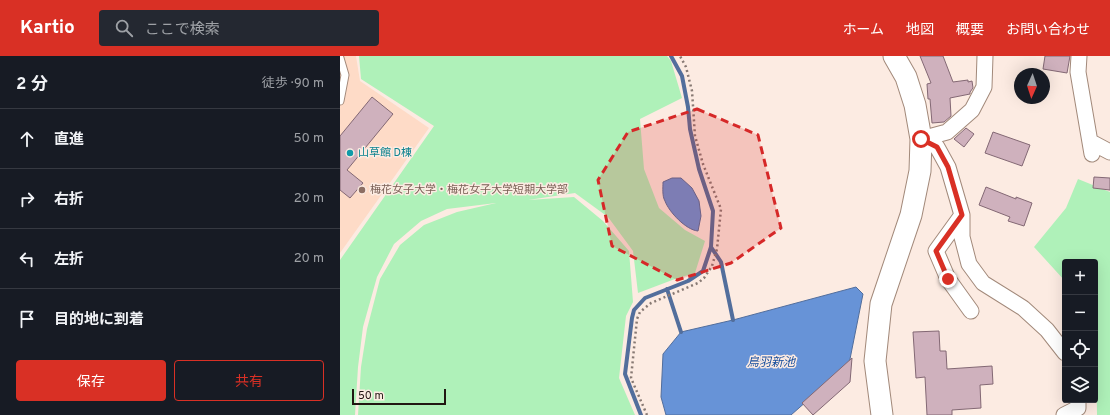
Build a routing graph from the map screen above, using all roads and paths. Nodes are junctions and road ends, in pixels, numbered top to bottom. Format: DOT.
graph roads {
  1 [pos="680,56"];
  2 [pos="894,56"];
  3 [pos="985,56"];
  4 [pos="1079,56"];
  5 [pos="340,58"];
  6 [pos="340,101"];
  7 [pos="921,139"];
  8 [pos="1110,152"];
  9 [pos="962,215"];
  10 [pos="971,311"];
  11 [pos="1062,349"];
  12 [pos="1078,403"];
  13 [pos="647,415"];
  14 [pos="882,415"];
  15 [pos="1064,415"];
  1 -- 13 [label="path"];
  2 -- 7 [label="street"];
  3 -- 7 [label="street"];
  4 -- 8 [label="street"];
  5 -- 6 [label="lane"];
  7 -- 9 [label="street"];
  7 -- 14 [label="street"];
  9 -- 10 [label="street"];
  9 -- 11 [label="street"];
  12 -- 15 [label="street"];
}
